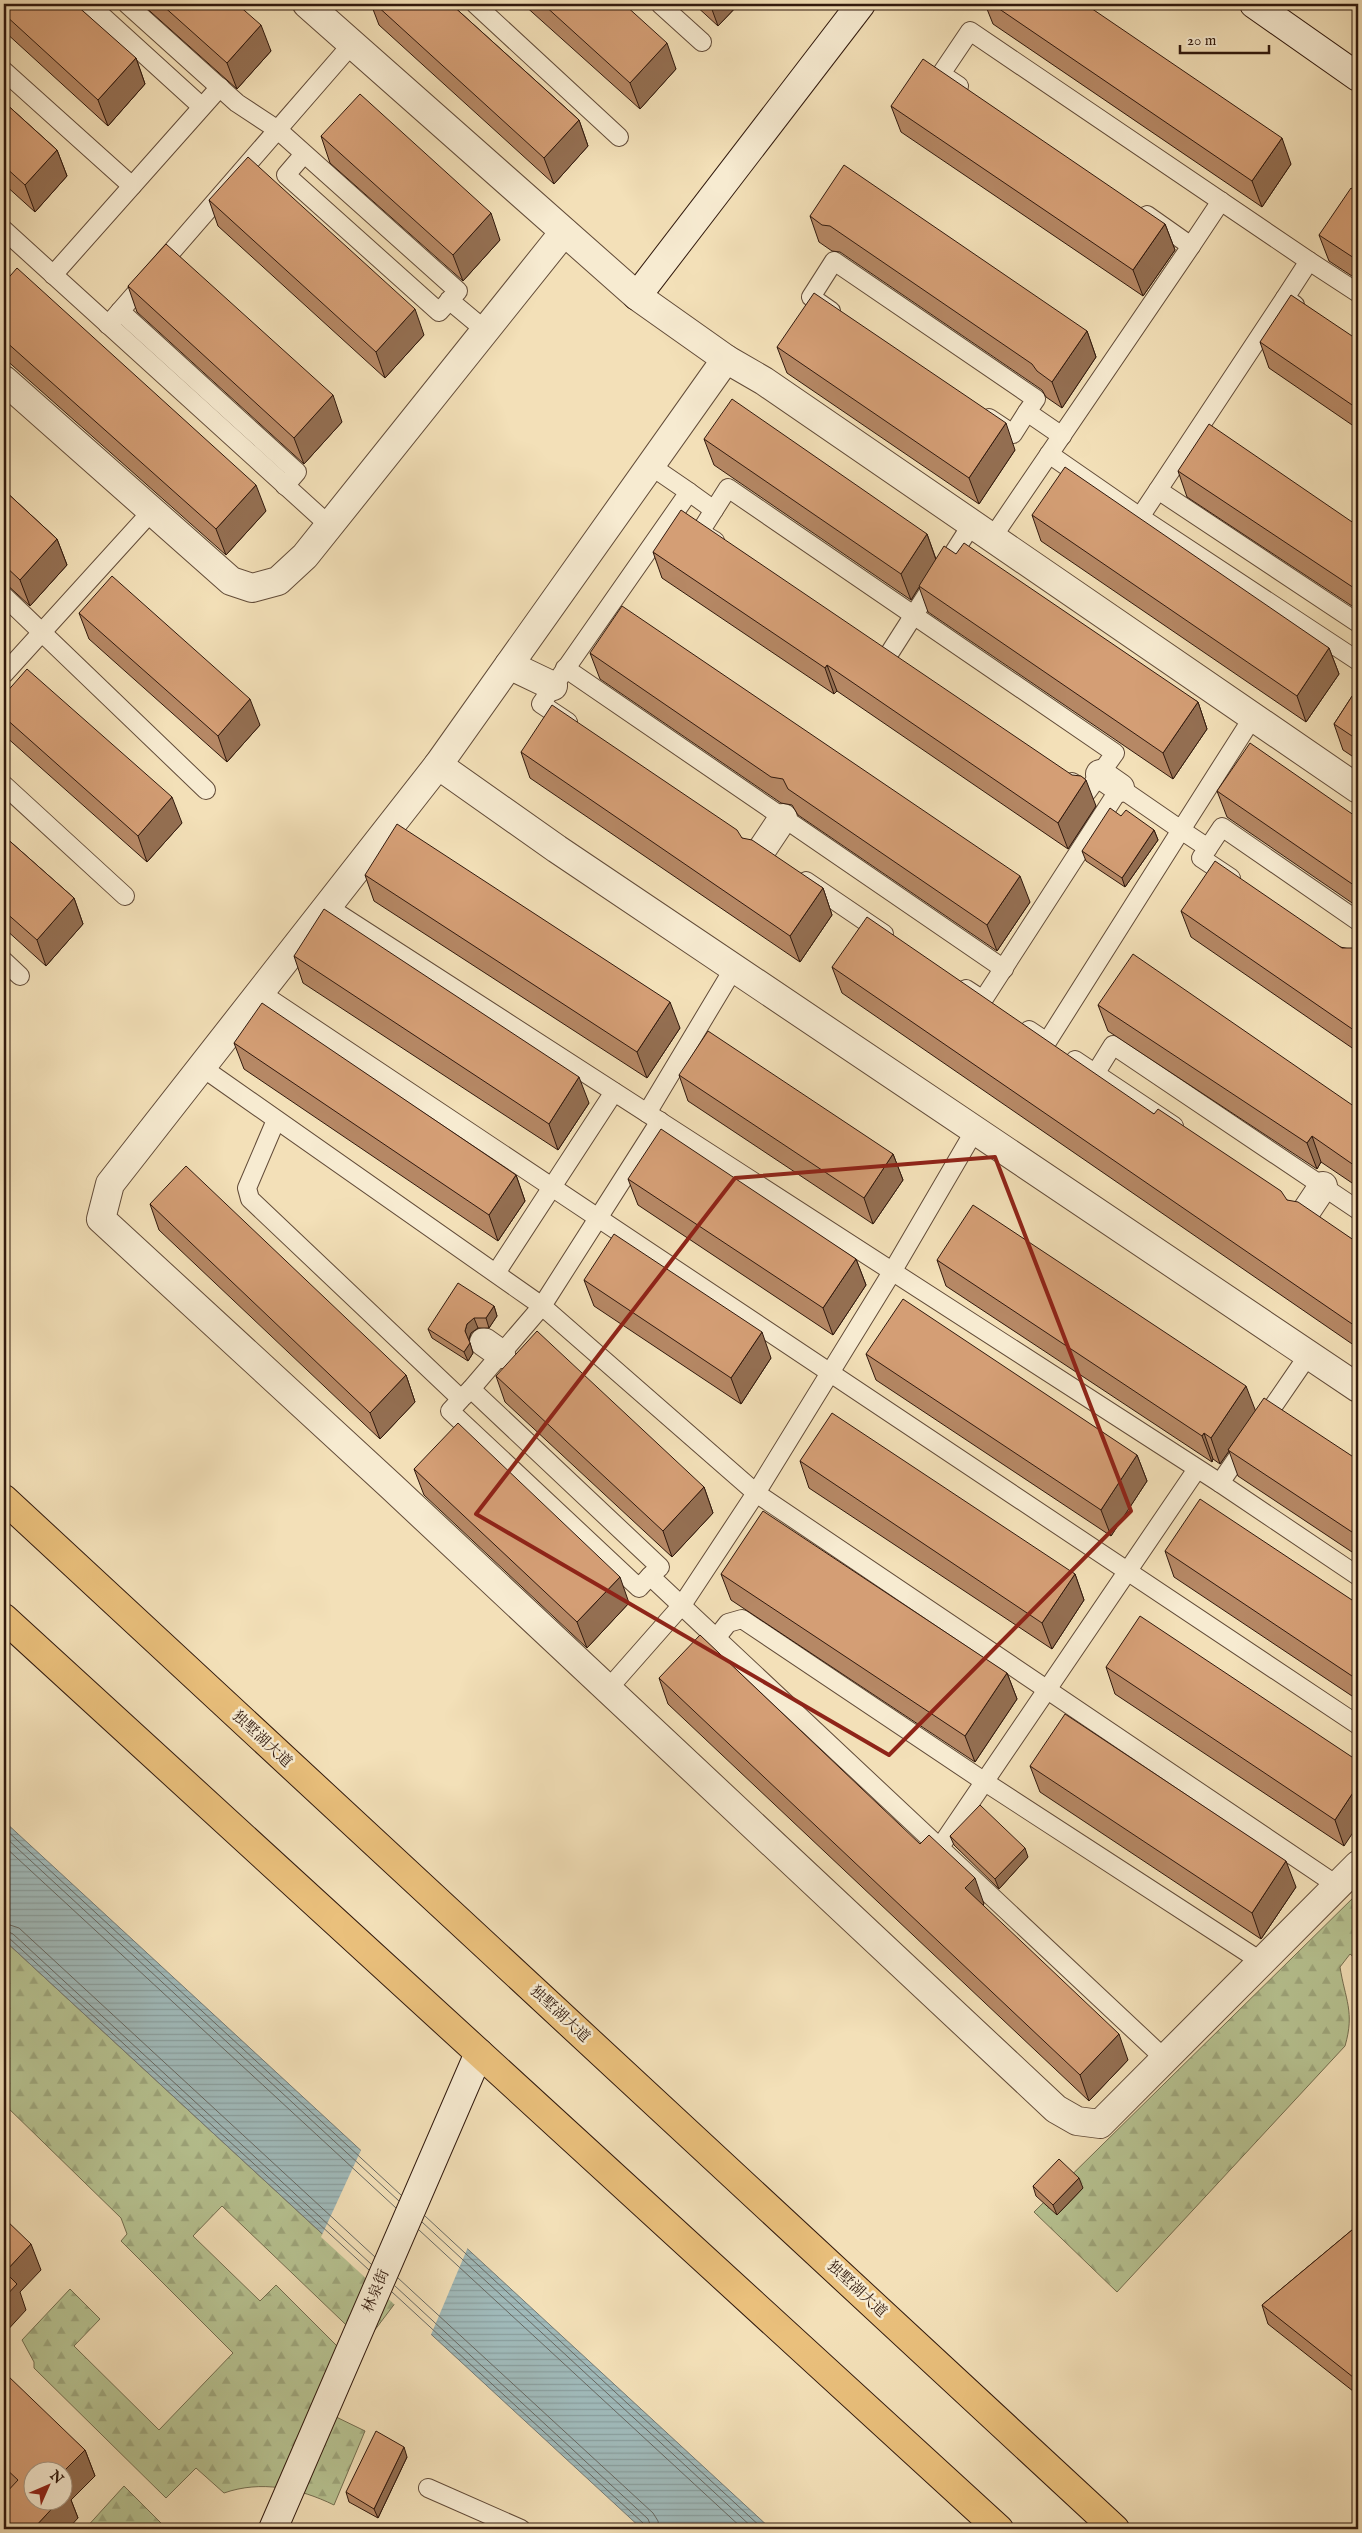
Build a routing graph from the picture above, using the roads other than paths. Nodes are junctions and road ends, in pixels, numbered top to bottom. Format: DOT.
graph roads {
  1 [pos="89,4"];
  2 [pos="127,4"];
  3 [pos="475,4"];
  4 [pos="660,4"];
  5 [pos="861,4"];
  6 [pos="1254,4"];
  7 [pos="312,6"];
  8 [pos="702,42"];
  9 [pos="352,44"];
  10 [pos="4,71"];
  11 [pos="1358,77"];
  12 [pos="220,87"];
  13 [pos="974,96"];
  14 [pos="201,106"];
  15 [pos="278,130"];
  16 [pos="619,137"];
  17 [pos="304,154"];
  18 [pos="132,186"];
  19 [pos="1221,201"];
  20 [pos="1135,207"];
  21 [pos="4,230"];
  22 [pos="564,232"];
  23 [pos="1191,246"];
  24 [pos="1309,261"];
  25 [pos="53,276"];
  26 [pos="1358,293"];
  27 [pos="637,296"];
  28 [pos="1285,298"];
  29 [pos="450,300"];
  30 [pos="120,311"];
  31 [pos="1310,314"];
  32 [pos="843,319"];
  33 [pos="108,325"];
  34 [pos="485,330"];
  35 [pos="726,360"];
  36 [pos="4,380"];
  37 [pos="973,407"];
  38 [pos="1027,412"];
  39 [pos="1062,436"];
  40 [pos="1049,454"];
  41 [pos="651,466"];
  42 [pos="285,486"];
  43 [pos="1158,490"];
  44 [pos="689,492"];
  45 [pos="714,510"];
  46 [pos="151,512"];
  47 [pos="1140,517"];
  48 [pos="330,526"];
  49 [pos="982,531"];
  50 [pos="733,554"];
  51 [pos="4,596"];
  52 [pos="914,615"];
  53 [pos="1358,623"];
  54 [pos="43,632"];
  55 [pos="870,646"];
  56 [pos="887,657"];
  57 [pos="1358,661"];
  58 [pos="509,665"];
  59 [pos="903,668"];
  60 [pos="4,674"];
  61 [pos="559,677"];
  62 [pos="1253,717"];
  63 [pos="582,732"];
  64 [pos="438,765"];
  65 [pos="1055,770"];
  66 [pos="1110,781"];
  67 [pos="4,785"];
  68 [pos="1358,789"];
  69 [pos="206,790"];
  70 [pos="782,818"];
  71 [pos="1181,830"];
  72 [pos="1208,848"];
  73 [pos="761,851"];
  74 [pos="793,873"];
  75 [pos="1243,886"];
  76 [pos="125,896"];
  77 [pos="328,907"];
  78 [pos="1358,921"];
  79 [pos="897,943"];
  80 [pos="4,961"];
  81 [pos="734,968"];
  82 [pos="1004,970"];
  83 [pos="20,976"];
  84 [pos="952,979"];
  85 [pos="261,992"];
  86 [pos="984,1000"];
  87 [pos="999,1011"];
  88 [pos="1015,1021"];
  89 [pos="1047,1042"];
  90 [pos="203,1068"];
  91 [pos="1095,1074"];
  92 [pos="614,1092"];
  93 [pos="653,1117"];
  94 [pos="276,1120"];
  95 [pos="975,1130"];
  96 [pos="1184,1133"];
  97 [pos="1322,1186"];
  98 [pos="553,1187"];
  99 [pos="1358,1210"];
  100 [pos="1305,1213"];
  101 [pos="598,1217"];
  102 [pos="892,1272"];
  103 [pos="496,1274"];
  104 [pos="542,1306"];
  105 [pos="1309,1354"];
  106 [pos="830,1372"];
  107 [pos="1358,1388"];
  108 [pos="466,1394"];
  109 [pos="1197,1469"];
  110 [pos="1220,1483"];
  111 [pos="756,1492"];
  112 [pos="4,1499"];
  113 [pos="1129,1572"];
  114 [pos="650,1576"];
  115 [pos="1358,1576"];
  116 [pos="682,1605"];
  117 [pos="4,1618"];
  118 [pos="717,1637"];
  119 [pos="608,1689"];
  120 [pos="1048,1690"];
  121 [pos="1358,1725"];
  122 [pos="985,1782"];
  123 [pos="940,1847"];
  124 [pos="1358,1865"];
  125 [pos="1338,1886"];
  126 [pos="1262,1962"];
  127 [pos="479,2053"];
  128 [pos="1165,2059"];
  129 [pos="428,2488"];
  130 [pos="273,2529"];
  131 [pos="521,2529"];
  132 [pos="999,2529"];
  133 [pos="1115,2529"];
  1 -- 14 [label="lane"];
  2 -- 12 [label="lane"];
  3 -- 16 [label="lane"];
  4 -- 8 [label="lane"];
  5 -- 27 [label="street"];
  6 -- 11 [label="street"];
  7 -- 9 [label="street"];
  9 -- 15 [label="lane"];
  9 -- 22 [label="street"];
  10 -- 18 [label="lane"];
  12 -- 14 [label="lane"];
  12 -- 15 [label="lane"];
  13 -- 19 [label="lane"];
  14 -- 18 [label="lane"];
  15 -- 17 [label="lane"];
  15 -- 30 [label="lane"];
  17 -- 29 [label="lane"];
  17 -- 29 [label="lane"];
  18 -- 25 [label="lane"];
  19 -- 23 [label="lane"];
  19 -- 24 [label="lane"];
  20 -- 23 [label="lane"];
  21 -- 25 [label="lane"];
  22 -- 27 [label="street"];
  22 -- 34 [label="street"];
  23 -- 39 [label="lane"];
  24 -- 26 [label="lane"];
  24 -- 28 [label="lane"];
  25 -- 33 [label="lane"];
  27 -- 35 [label="street"];
  28 -- 31 [label="lane"];
  28 -- 43 [label="lane"];
  29 -- 34 [label="lane"];
  30 -- 33 [label="lane"];
  30 -- 42 [label="lane"];
  32 -- 38 [label="lane"];
  33 -- 42 [label="lane"];
  34 -- 48 [label="street"];
  35 -- 41 [label="street"];
  35 -- 49 [label="street"];
  36 -- 46 [label="street"];
  37 -- 38 [label="lane"];
  38 -- 39 [label="lane"];
  39 -- 40 [label="lane"];
  40 -- 47 [label="lane"];
  40 -- 49 [label="lane"];
  41 -- 44 [label="lane"];
  41 -- 58 [label="street"];
  42 -- 48 [label="lane"];
  43 -- 47 [label="lane"];
  43 -- 53 [label="lane"];
  44 -- 45 [label="lane"];
  44 -- 61 [label="lane"];
  45 -- 50 [label="lane"];
  45 -- 52 [label="lane"];
  46 -- 48 [label="street"];
  46 -- 54 [label="lane"];
  47 -- 57 [label="lane"];
  49 -- 52 [label="lane"];
  49 -- 62 [label="street"];
  51 -- 54 [label="lane"];
  52 -- 56 [label="lane"];
  52 -- 66 [label="lane"];
  54 -- 60 [label="lane"];
  54 -- 69 [label="lane"];
  55 -- 56 [label="lane"];
  56 -- 59 [label="lane"];
  58 -- 61 [label="street"];
  58 -- 64 [label="street"];
  61 -- 63 [label="lane"];
  61 -- 70 [label="lane"];
  62 -- 68 [label="street"];
  62 -- 71 [label="lane"];
  64 -- 77 [label="street"];
  64 -- 81 [label="street"];
  65 -- 66 [label="lane"];
  66 -- 71 [label="lane"];
  66 -- 82 [label="lane"];
  67 -- 76 [label="lane"];
  70 -- 73 [label="street"];
  70 -- 82 [label="lane"];
  71 -- 72 [label="lane"];
  71 -- 89 [label="lane"];
  72 -- 75 [label="lane"];
  72 -- 78 [label="lane"];
  74 -- 79 [label="lane"];
  77 -- 85 [label="street"];
  77 -- 92 [label="lane"];
  80 -- 83 [label="lane"];
  81 -- 93 [label="lane"];
  81 -- 95 [label="street"];
  82 -- 86 [label="lane"];
  84 -- 86 [label="lane"];
  85 -- 90 [label="street"];
  85 -- 98 [label="lane"];
  86 -- 87 [label="lane"];
  88 -- 89 [label="lane"];
  89 -- 91 [label="lane"];
  90 -- 94 [label="lane"];
  90 -- 119 [label="street"];
  91 -- 96 [label="lane"];
  91 -- 97 [label="lane"];
  92 -- 93 [label="lane"];
  92 -- 98 [label="lane"];
  93 -- 101 [label="lane"];
  93 -- 102 [label="lane"];
  94 -- 103 [label="lane"];
  94 -- 108 [label="lane"];
  95 -- 102 [label="lane"];
  95 -- 105 [label="street"];
  97 -- 99 [label="lane"];
  97 -- 100 [label="street"];
  98 -- 101 [label="lane"];
  98 -- 103 [label="lane"];
  101 -- 104 [label="lane"];
  101 -- 106 [label="lane"];
  102 -- 106 [label="lane"];
  102 -- 109 [label="lane"];
  103 -- 104 [label="lane"];
  104 -- 108 [label="lane"];
  104 -- 111 [label="lane"];
  105 -- 107 [label="street"];
  105 -- 110 [label="lane"];
  106 -- 111 [label="lane"];
  106 -- 113 [label="lane"];
  108 -- 114 [label="lane"];
  108 -- 114 [label="lane"];
  109 -- 110 [label="lane"];
  109 -- 113 [label="lane"];
  110 -- 115 [label="lane"];
  111 -- 116 [label="lane"];
  111 -- 120 [label="lane"];
  112 -- 133 [label="main road, 独墅湖大道"];
  113 -- 120 [label="lane"];
  113 -- 121 [label="lane"];
  114 -- 116 [label="lane"];
  116 -- 118 [label="lane"];
  116 -- 119 [label="lane"];
  117 -- 127 [label="main road"];
  118 -- 122 [label="lane"];
  118 -- 123 [label="lane"];
  119 -- 128 [label="street"];
  120 -- 122 [label="lane"];
  120 -- 125 [label="lane"];
  122 -- 123 [label="lane"];
  122 -- 126 [label="lane"];
  123 -- 128 [label="lane"];
  124 -- 125 [label="street"];
  125 -- 126 [label="street"];
  126 -- 128 [label="street"];
  127 -- 130 [label="street, 林泉街"];
  127 -- 132 [label="main road"];
  129 -- 131 [label="lane"];
}
